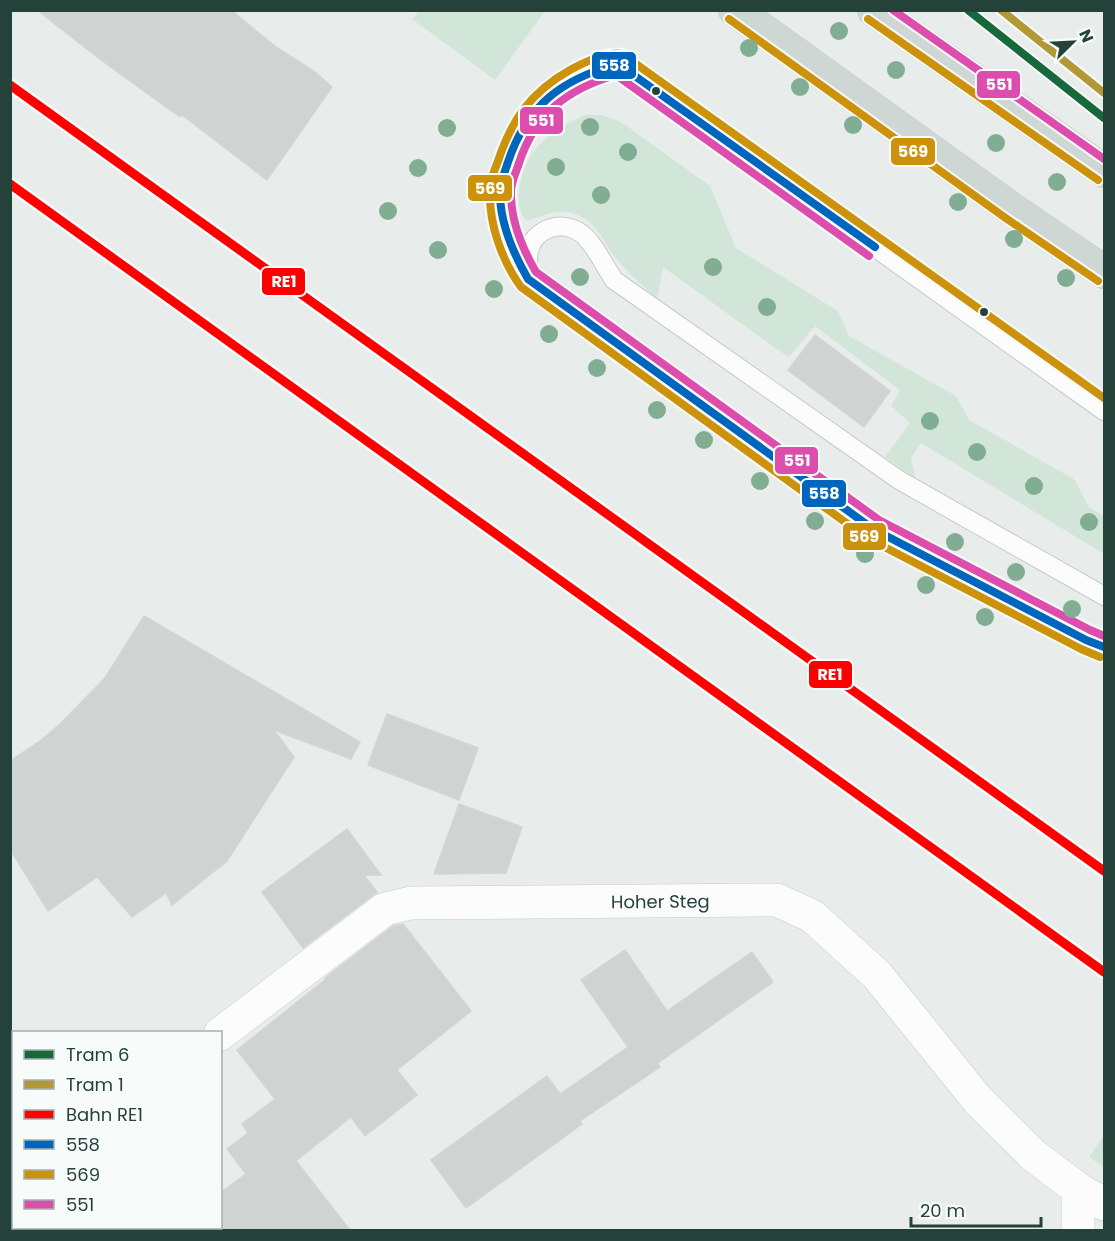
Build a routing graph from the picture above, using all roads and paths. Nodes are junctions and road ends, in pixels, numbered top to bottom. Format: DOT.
graph roads {
  1 [pos="735,10"];
  2 [pos="874,10"];
  3 [pos="1104,171"];
  4 [pos="1104,272"];
  5 [pos="528,279"];
  6 [pos="1104,411"];
  7 [pos="1104,596"];
  8 [pos="1104,647"];
  9 [pos="222,1032"];
  10 [pos="1091,1197"];
  11 [pos="1078,1230"];
  1 -- 4 [label="main road"];
  2 -- 3 [label="main road"];
  5 -- 6 [label="lane"];
  5 -- 7 [label="lane"];
  5 -- 8 [label="lane"];
  9 -- 10 [label="street, Hoher Steg"];
  10 -- 11 [label="street"];
}
